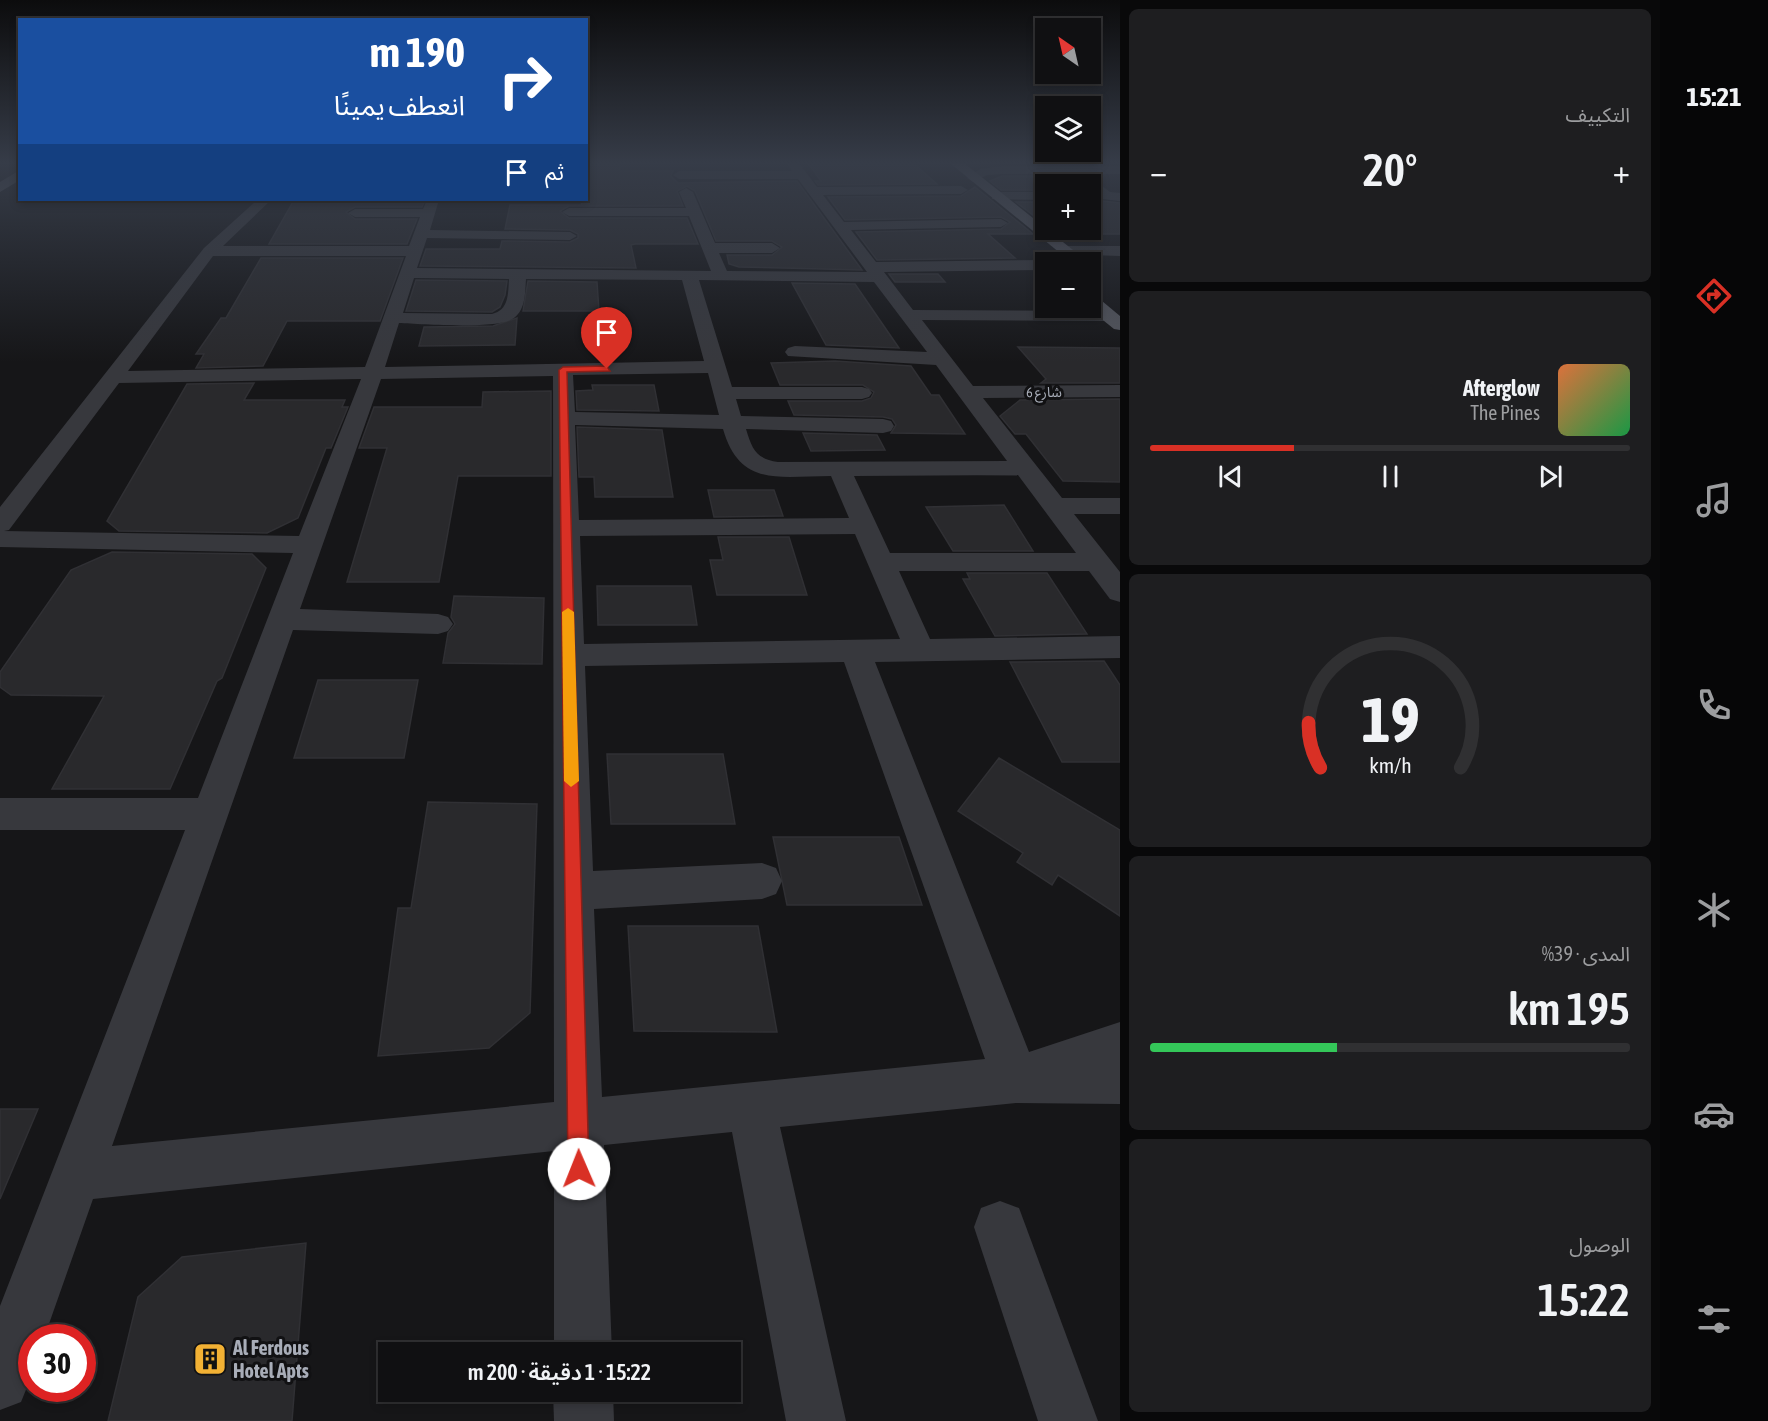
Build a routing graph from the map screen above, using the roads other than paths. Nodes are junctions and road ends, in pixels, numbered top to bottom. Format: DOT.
graph roads {
  1 [pos="232,229"];
  2 [pos="406,229"];
  3 [pos="570,229"];
  4 [pos="702,229"];
  5 [pos="843,229"];
  6 [pos="1038,229"];
  7 [pos="421,234"];
  8 [pos="570,247"];
  9 [pos="1028,247"];
  10 [pos="710,248"];
  11 [pos="772,248"];
  12 [pos="209,251"];
  13 [pos="1065,251"];
  14 [pos="1120,251"];
  15 [pos="1035,254"];
  16 [pos="1035,265"];
  17 [pos="876,272"];
  18 [pos="519,274"];
  19 [pos="571,275"];
  20 [pos="689,276"];
  21 [pos="721,276"];
  22 [pos="871,297"];
  23 [pos="894,297"];
  24 [pos="696,298"];
  25 [pos="719,298"];
  26 [pos="1101,309"];
  27 [pos="909,315"];
  28 [pos="391,318"];
  29 [pos="1115,320"];
  30 [pos="795,352"];
  31 [pos="942,359"];
  32 [pos="717,367"];
  33 [pos="563,370"];
  34 [pos="373,373"];
  35 [pos="115,377"];
  36 [pos="1120,391"];
  37 [pos="724,393"];
  38 [pos="862,393"];
  39 [pos="968,393"];
  40 [pos="564,418"];
  41 [pos="732,422"];
  42 [pos="883,426"];
  43 [pos="839,468"];
  44 [pos="1026,468"];
  45 [pos="1054,506"];
  46 [pos="1120,506"];
  47 [pos="0,524"];
  48 [pos="865,526"];
  49 [pos="566,528"];
  50 [pos="0,538"];
  51 [pos="309,545"];
  52 [pos="881,562"];
  53 [pos="1098,562"];
  54 [pos="1120,592"];
  55 [pos="282,619"];
  56 [pos="438,624"];
  57 [pos="1120,646"];
  58 [pos="920,650"];
  59 [pos="855,651"];
  60 [pos="569,655"];
  61 [pos="0,814"];
  62 [pos="209,814"];
  63 [pos="762,881"];
  64 [pos="573,891"];
  65 [pos="1120,1045"];
  66 [pos="1016,1079"];
  67 [pos="1120,1080"];
  68 [pos="752,1106"];
  69 [pos="578,1123"];
  70 [pos="76,1175"];
  71 [pos="1000,1227"];
  72 [pos="583,1342"];
  73 [pos="0,1382"];
  74 [pos="583,1402"];
  75 [pos="584,1421"];
  76 [pos="816,1421"];
  77 [pos="1068,1421"];
  1 -- 12 [label="street"];
  2 -- 7 [label="street"];
  3 -- 8 [label="street"];
  4 -- 10 [label="street"];
  5 -- 17 [label="street"];
  6 -- 13 [label="main road"];
  7 -- 8 [label="street"];
  7 -- 12 [label="street"];
  7 -- 18 [label="street"];
  7 -- 28 [label="street"];
  8 -- 19 [label="street"];
  9 -- 15 [label="main road"];
  10 -- 11 [label="street"];
  10 -- 21 [label="street"];
  12 -- 35 [label="street"];
  13 -- 14 [label="street"];
  16 -- 17 [label="street"];
  17 -- 21 [label="street"];
  17 -- 23 [label="street"];
  18 -- 19 [label="street"];
  18 -- 28 [label="street"];
  19 -- 20 [label="street"];
  20 -- 21 [label="street"];
  20 -- 24 [label="street"];
  22 -- 23 [label="street"];
  23 -- 27 [label="street"];
  24 -- 25 [label="street"];
  24 -- 32 [label="street"];
  26 -- 29 [label="main road"];
  27 -- 29 [label="street"];
  27 -- 31 [label="street"];
  28 -- 34 [label="street"];
  30 -- 31 [label="street"];
  31 -- 39 [label="street"];
  32 -- 33 [label="street"];
  32 -- 37 [label="street"];
  33 -- 34 [label="street"];
  33 -- 40 [label="street"];
  34 -- 35 [label="street"];
  34 -- 51 [label="street"];
  35 -- 47 [label="street"];
  36 -- 39 [label="street, شارع 6"];
  37 -- 38 [label="street"];
  37 -- 41 [label="street"];
  39 -- 44 [label="street"];
  40 -- 41 [label="street"];
  40 -- 49 [label="street"];
  41 -- 42 [label="street"];
  41 -- 43 [label="street"];
  43 -- 44 [label="street"];
  43 -- 48 [label="street"];
  44 -- 45 [label="street"];
  45 -- 46 [label="street"];
  45 -- 53 [label="street"];
  48 -- 49 [label="street"];
  48 -- 52 [label="street"];
  49 -- 60 [label="street"];
  50 -- 51 [label="street"];
  51 -- 55 [label="street"];
  52 -- 53 [label="street"];
  52 -- 58 [label="street"];
  53 -- 54 [label="street"];
  55 -- 56 [label="street"];
  55 -- 62 [label="street"];
  57 -- 58 [label="street"];
  58 -- 59 [label="street"];
  59 -- 60 [label="street"];
  59 -- 66 [label="street"];
  60 -- 64 [label="street"];
  61 -- 62 [label="street"];
  62 -- 70 [label="street"];
  63 -- 64 [label="street"];
  64 -- 69 [label="street"];
  65 -- 66 [label="street"];
  66 -- 67 [label="street"];
  66 -- 68 [label="street"];
  68 -- 69 [label="street"];
  68 -- 76 [label="street"];
  69 -- 70 [label="street"];
  69 -- 72 [label="street"];
  70 -- 73 [label="street"];
  71 -- 77 [label="street"];
  74 -- 75 [label="street"];
}
